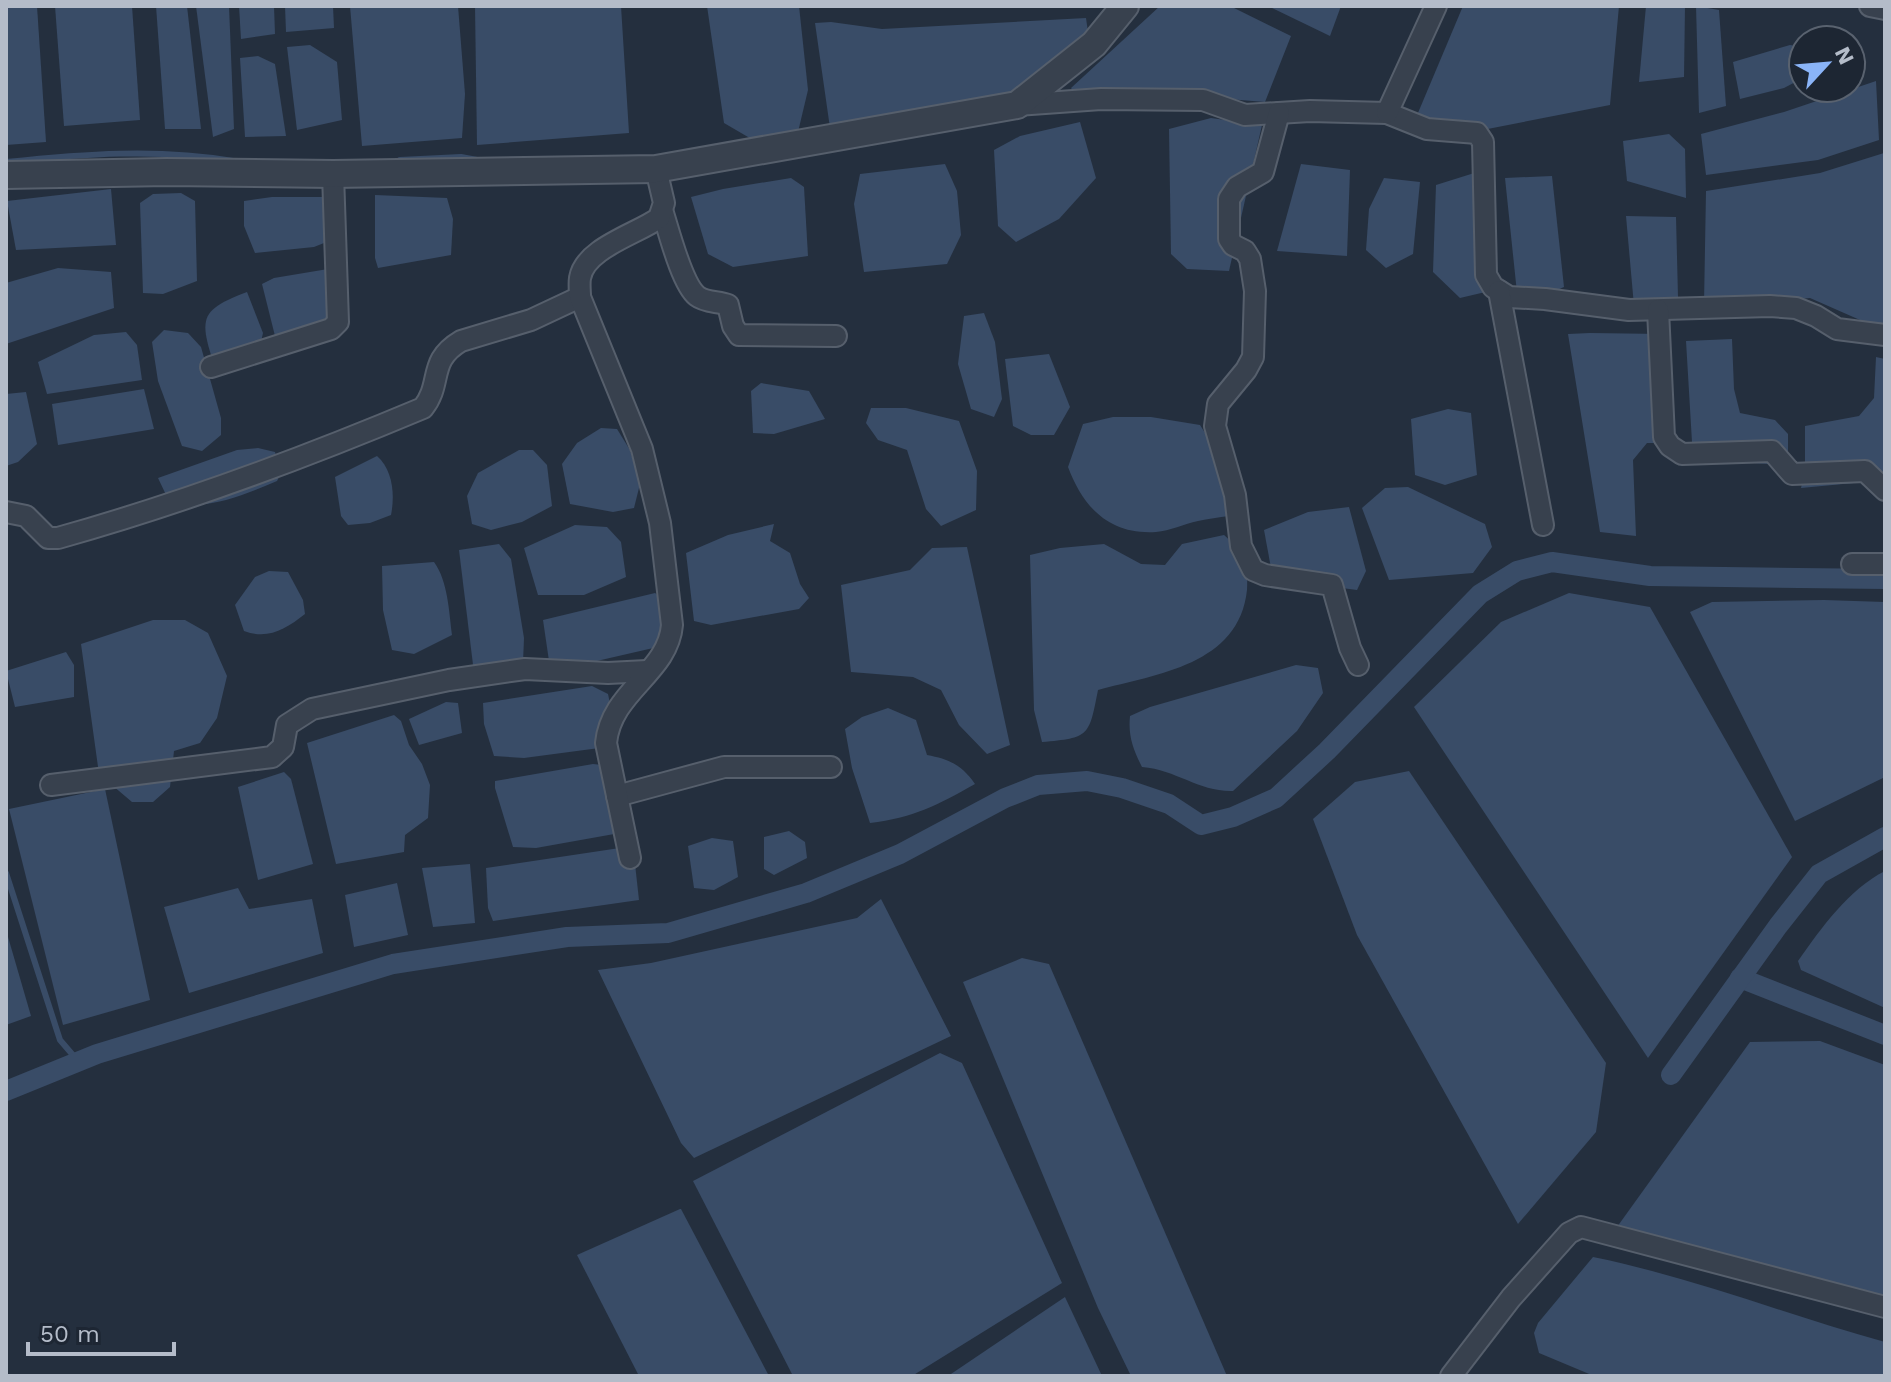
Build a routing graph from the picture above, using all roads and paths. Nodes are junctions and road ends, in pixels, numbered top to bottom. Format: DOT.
graph roads {
  1 [pos="1125,6"];
  2 [pos="1436,6"];
  3 [pos="1870,6"];
  4 [pos="1885,9"];
  5 [pos="1017,105"];
  6 [pos="1279,113"];
  7 [pos="1387,113"];
  8 [pos="656,169"];
  9 [pos="333,174"];
  10 [pos="6,175"];
  11 [pos="663,213"];
  12 [pos="1499,291"];
  13 [pos="580,297"];
  14 [pos="1658,310"];
  15 [pos="1885,335"];
  16 [pos="836,336"];
  17 [pos="211,367"];
  18 [pos="1885,490"];
  19 [pos="6,512"];
  20 [pos="1543,525"];
  21 [pos="1852,564"];
  22 [pos="1885,564"];
  23 [pos="1358,665"];
  24 [pos="647,671"];
  25 [pos="831,767"];
  26 [pos="51,785"];
  27 [pos="617,796"];
  28 [pos="630,858"];
  29 [pos="1885,1307"];
  30 [pos="1451,1376"];
  1 -- 5 [label="street"];
  2 -- 7 [label="street"];
  3 -- 4 [label="street"];
  5 -- 6 [label="street"];
  5 -- 8 [label="street"];
  6 -- 7 [label="street"];
  6 -- 23 [label="street"];
  7 -- 12 [label="street"];
  8 -- 9 [label="street"];
  8 -- 11 [label="street"];
  9 -- 10 [label="street"];
  9 -- 17 [label="street"];
  11 -- 13 [label="street"];
  11 -- 16 [label="street"];
  12 -- 14 [label="street"];
  12 -- 20 [label="street"];
  13 -- 19 [label="street"];
  13 -- 24 [label="street"];
  14 -- 15 [label="street"];
  14 -- 18 [label="street"];
  21 -- 22 [label="street"];
  24 -- 26 [label="street"];
  24 -- 27 [label="street"];
  25 -- 27 [label="street"];
  27 -- 28 [label="street"];
  29 -- 30 [label="street"];
}
